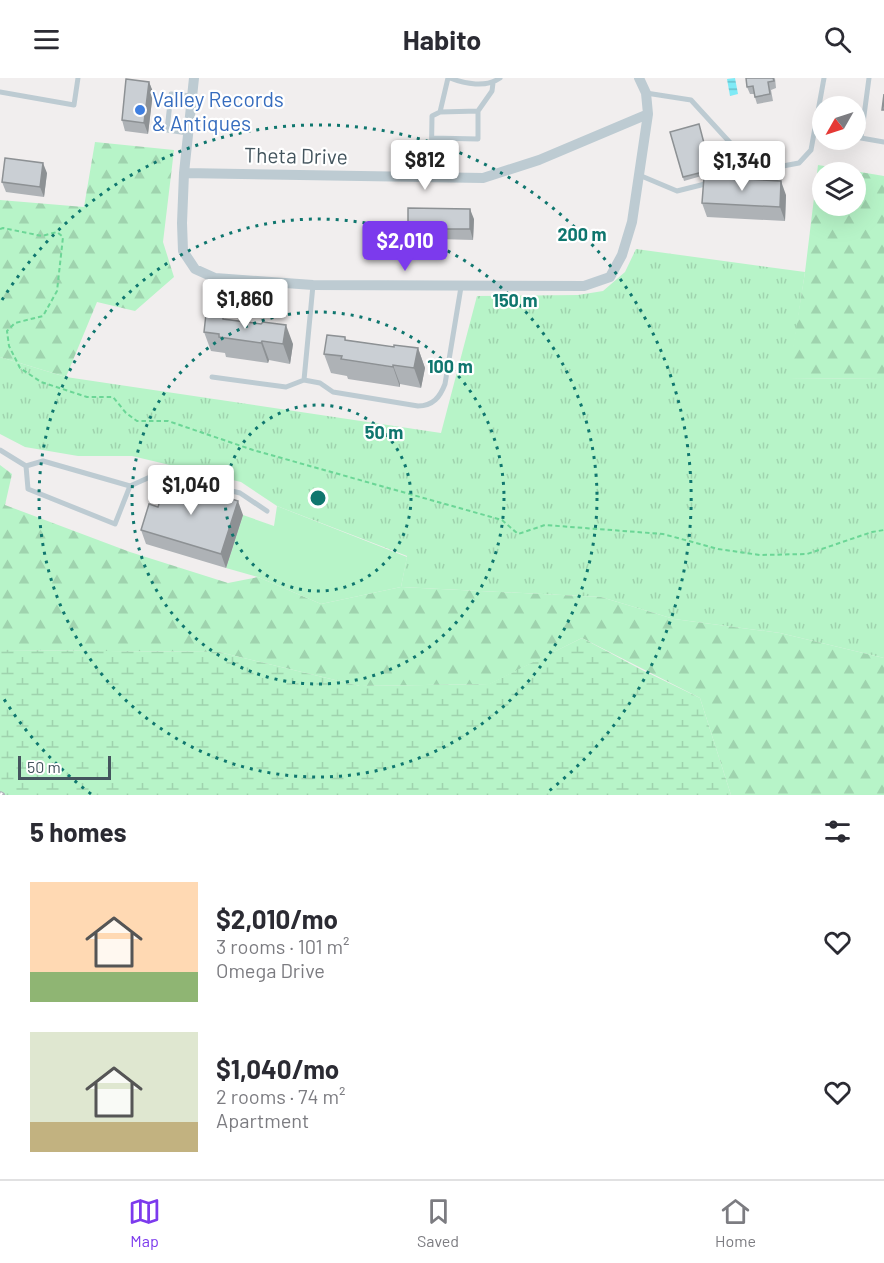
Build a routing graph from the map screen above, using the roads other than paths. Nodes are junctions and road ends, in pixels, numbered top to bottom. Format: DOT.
graph roads {
  1 [pos="78,78"];
  2 [pos="194,78"];
  3 [pos="449,78"];
  4 [pos="500,78"];
  5 [pos="639,78"];
  6 [pos="824,78"];
  7 [pos="869,78"];
  8 [pos="493,83"];
  9 [pos="0,92"];
  10 [pos="646,93"];
  11 [pos="192,96"];
  12 [pos="478,111"];
  13 [pos="440,112"];
  14 [pos="648,114"];
  15 [pos="188,133"];
  16 [pos="432,138"];
  17 [pos="884,142"];
  18 [pos="756,171"];
  19 [pos="184,173"];
  20 [pos="639,175"];
  21 [pos="431,177"];
  22 [pos="313,285"];
  23 [pos="460,286"];
  24 [pos="212,376"];
  25 [pos="304,380"];
  26 [pos="0,450"];
  27 [pos="26,466"];
  28 [pos="130,486"];
  29 [pos="267,511"];
  1 -- 9 [label="lane"];
  2 -- 11 [label="street"];
  3 -- 8 [label="lane"];
  3 -- 13 [label="lane"];
  4 -- 8 [label="lane"];
  5 -- 10 [label="street"];
  6 -- 18 [label="lane"];
  7 -- 17 [label="lane"];
  8 -- 12 [label="lane"];
  10 -- 14 [label="street"];
  10 -- 18 [label="lane"];
  11 -- 15 [label="street"];
  11 -- 15 [label="lane"];
  12 -- 13 [label="lane"];
  12 -- 16 [label="lane"];
  13 -- 16 [label="lane"];
  14 -- 20 [label="street"];
  14 -- 21 [label="street, Theta Drive"];
  15 -- 19 [label="street"];
  16 -- 21 [label="lane"];
  18 -- 20 [label="lane"];
  19 -- 21 [label="street, Theta Drive"];
  19 -- 22 [label="street"];
  20 -- 23 [label="street"];
  22 -- 23 [label="street"];
  22 -- 25 [label="lane"];
  23 -- 25 [label="lane"];
  24 -- 25 [label="lane"];
  26 -- 27 [label="lane"];
  27 -- 28 [label="lane"];
  27 -- 28 [label="lane"];
  28 -- 29 [label="lane"];
}
